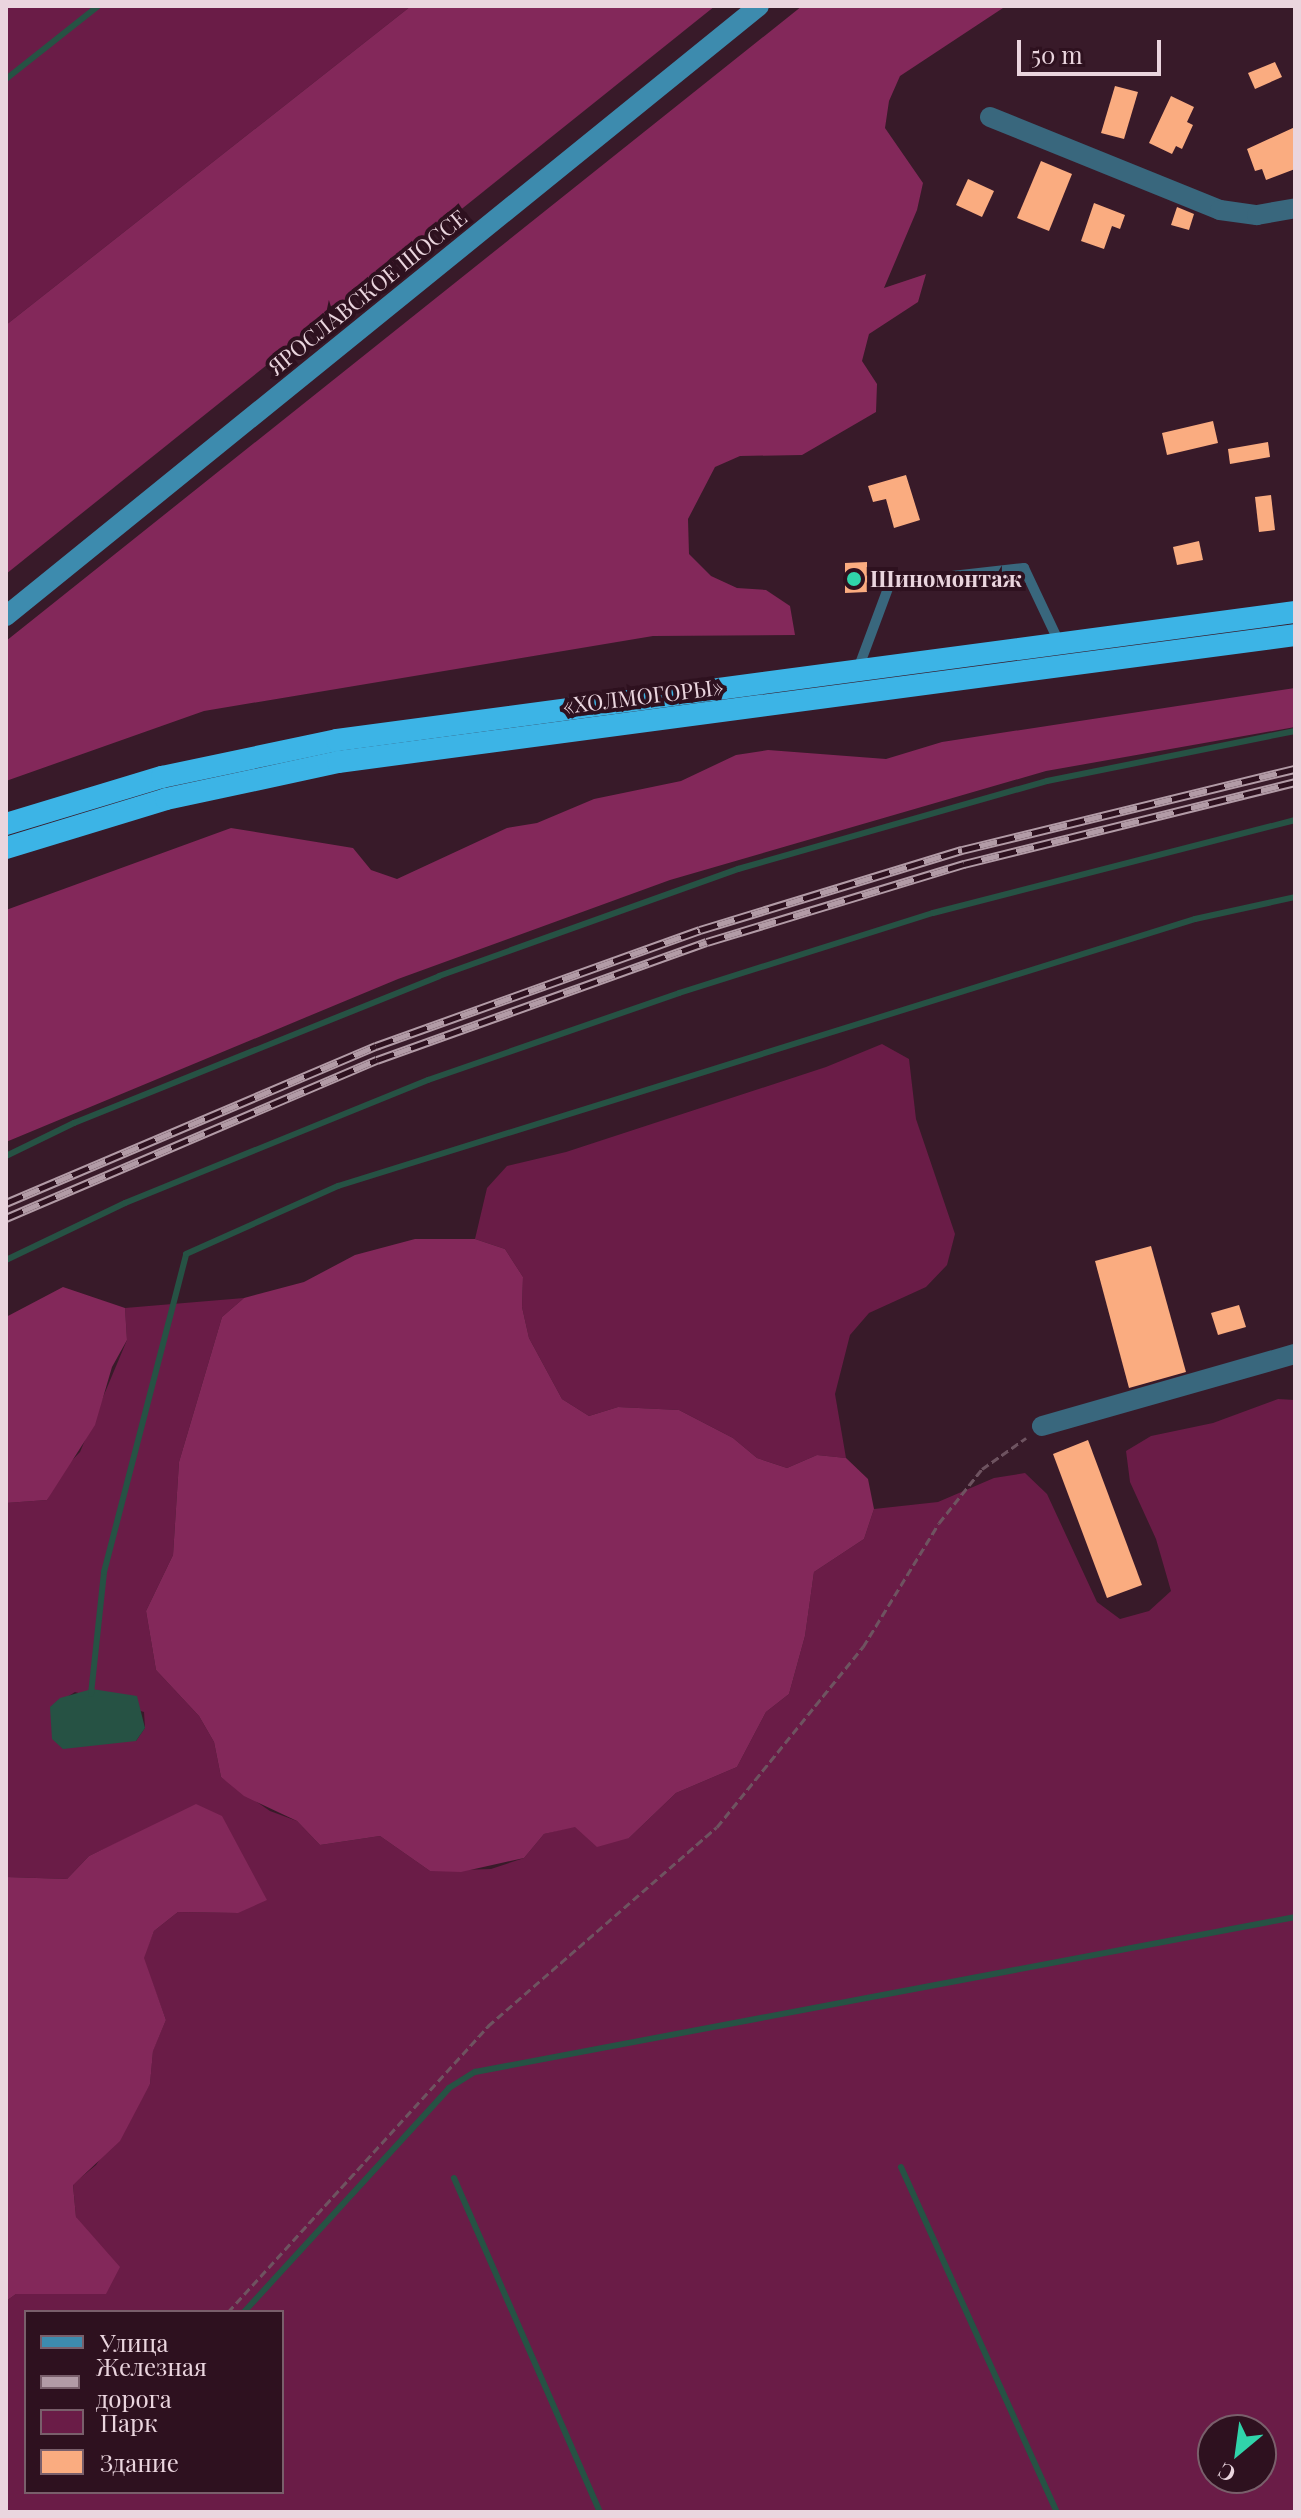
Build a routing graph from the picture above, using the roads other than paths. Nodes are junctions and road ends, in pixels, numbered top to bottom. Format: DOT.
graph roads {
  1 [pos="759,6"];
  2 [pos="990,117"];
  3 [pos="1295,208"];
  4 [pos="1295,612"];
  5 [pos="6,616"];
  6 [pos="1295,635"];
  7 [pos="1059,644"];
  8 [pos="856,673"];
  9 [pos="6,824"];
  10 [pos="6,848"];
  11 [pos="1295,1354"];
  12 [pos="1042,1426"];
  1 -- 5 [label="main road, ЯРОСЛАВСКОЕ ШОССЕ"];
  2 -- 3 [label="street"];
  4 -- 7 [label="highway, «ХОЛМОГОРЫ»"];
  6 -- 10 [label="highway, «ХОЛМОГОРЫ»"];
  7 -- 8 [label="highway, «ХОЛМОГОРЫ»"];
  7 -- 8 [label="lane"];
  8 -- 9 [label="highway, «ХОЛМОГОРЫ»"];
  11 -- 12 [label="street"];
}
